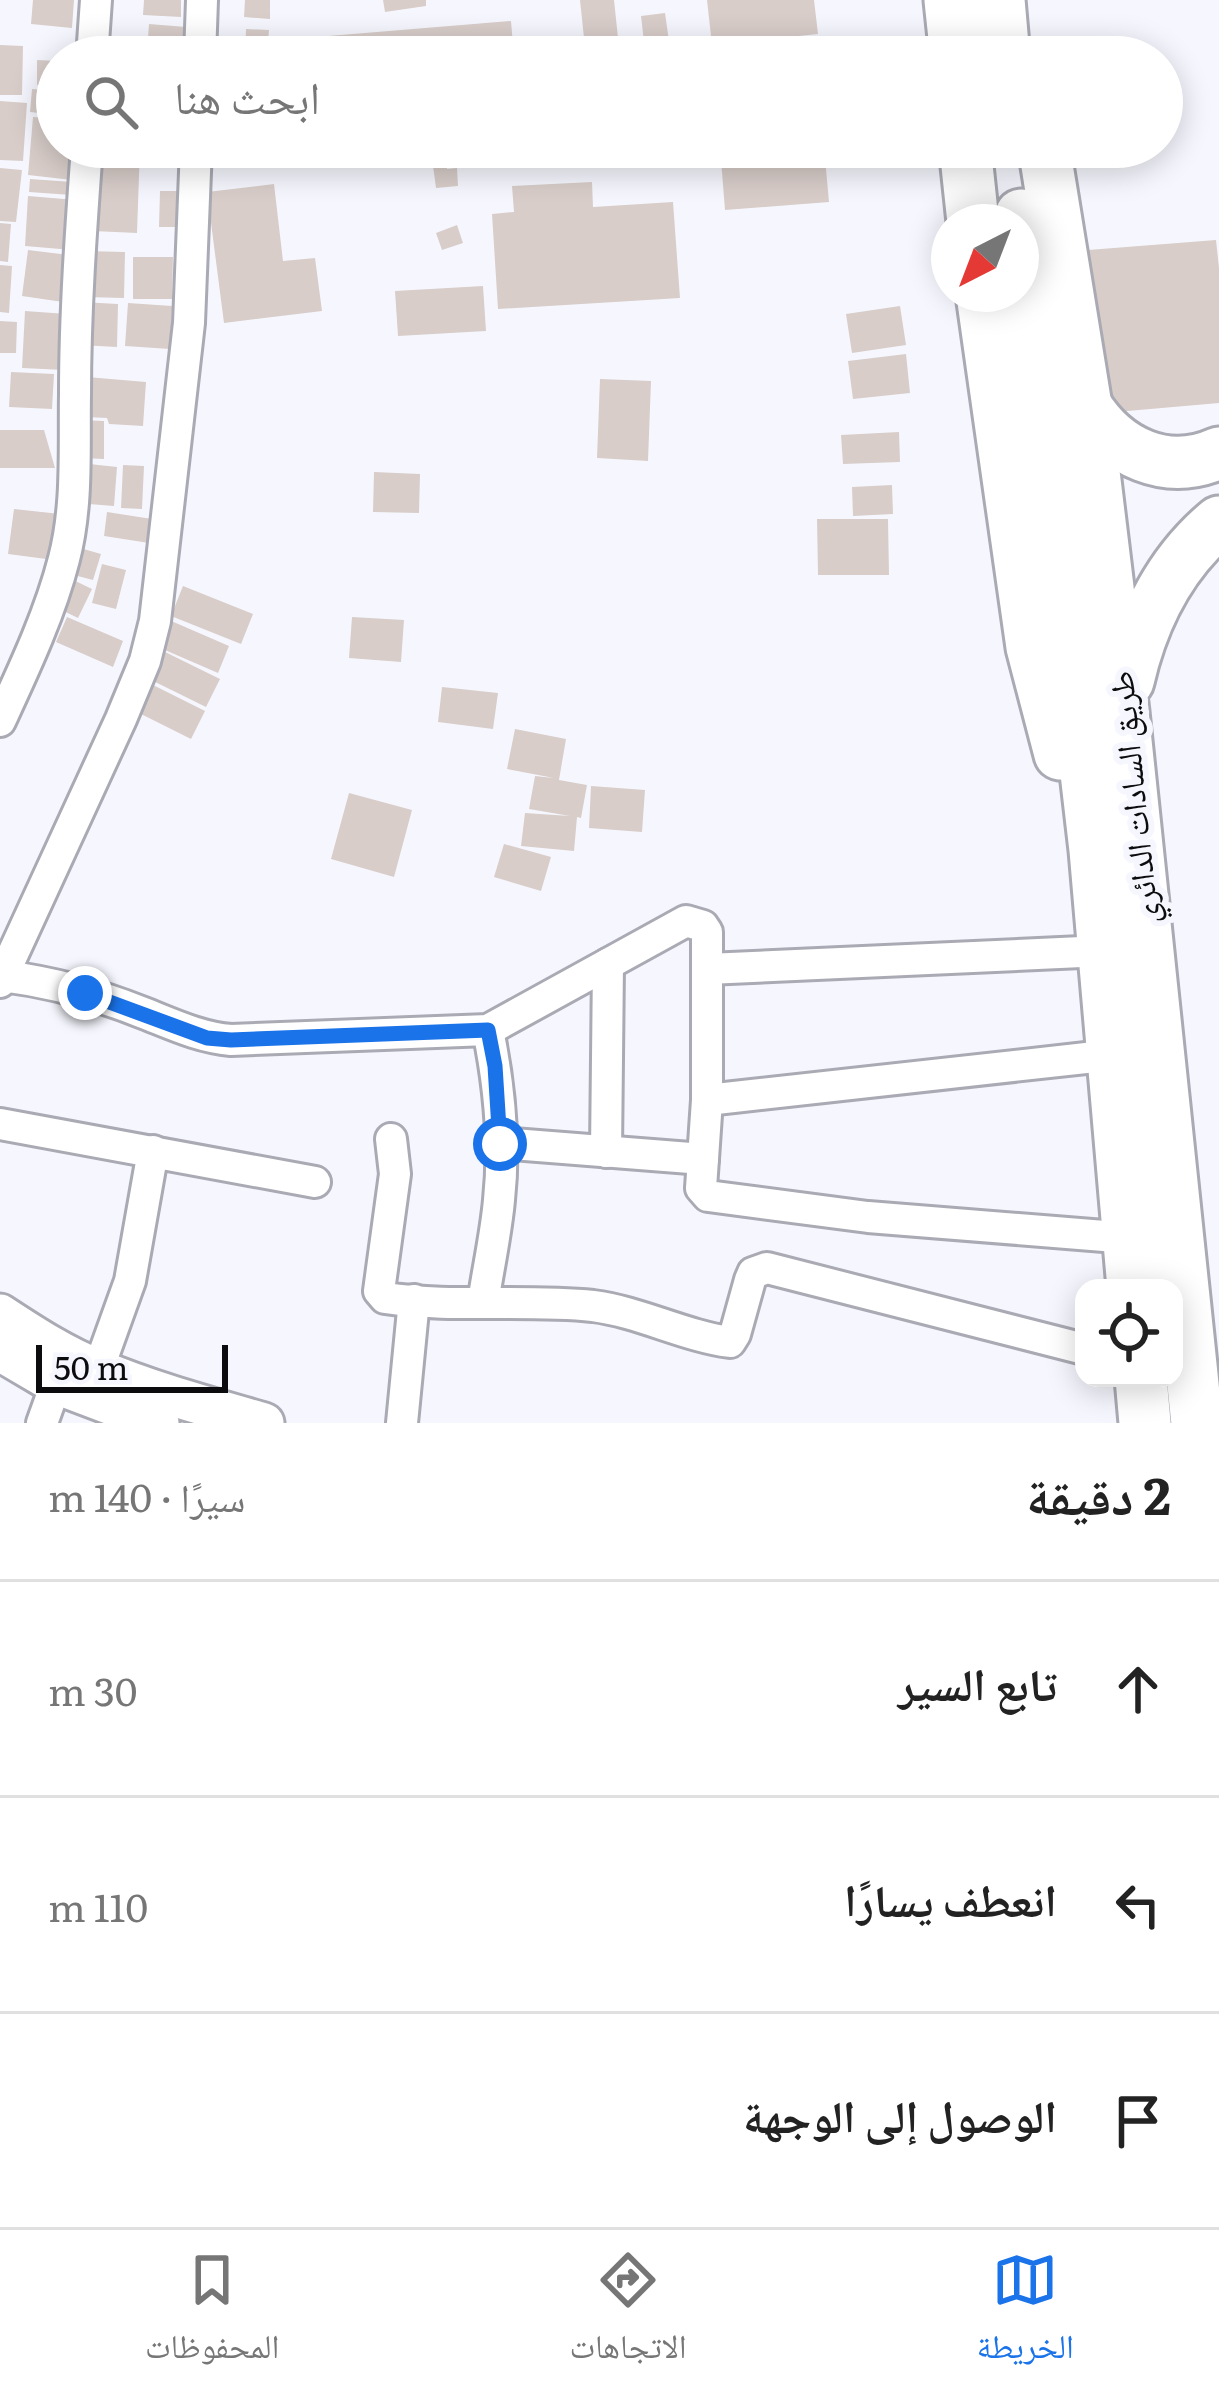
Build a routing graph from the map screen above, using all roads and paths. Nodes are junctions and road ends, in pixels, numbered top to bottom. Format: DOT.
graph roads {
  1 [pos="96,0"];
  2 [pos="202,0"];
  3 [pos="950,0"];
  4 [pos="999,0"];
  5 [pos="1029,0"];
  6 [pos="93,36"];
  7 [pos="201,36"];
  8 [pos="954,36"];
  9 [pos="1002,36"];
  10 [pos="1033,36"];
  11 [pos="85,168"];
  12 [pos="195,168"];
  13 [pos="967,168"];
  14 [pos="1031,168"];
  15 [pos="1032,168"];
  16 [pos="971,204"];
  17 [pos="984,312"];
  18 [pos="1086,406"];
  19 [pos="1219,453"];
  20 [pos="1219,522"];
  21 [pos="1123,712"];
  22 [pos="0,721"];
  23 [pos="1095,850"];
  24 [pos="1104,951"];
  25 [pos="608,964"];
  26 [pos="707,969"];
  27 [pos="2,979"];
  28 [pos="488,1030"];
  29 [pos="1113,1055"];
  30 [pos="707,1100"];
  31 [pos="0,1124"];
  32 [pos="391,1139"];
  33 [pos="500,1144"];
  34 [pos="153,1151"];
  35 [pos="606,1152"];
  36 [pos="703,1159"];
  37 [pos="315,1182"];
  38 [pos="1131,1263"];
  39 [pos="414,1300"];
  40 [pos="483,1303"];
  41 [pos="0,1314"];
  42 [pos="1075,1347"];
  43 [pos="0,1351"];
  44 [pos="98,1370"];
  45 [pos="56,1384"];
  46 [pos="1142,1387"];
  47 [pos="42,1423"];
  48 [pos="159,1423"];
  49 [pos="264,1423"];
  50 [pos="402,1423"];
  51 [pos="1145,1423"];
  52 [pos="1197,1423"];
  1 -- 6 [label="street"];
  2 -- 7 [label="street"];
  3 -- 8 [label="highway"];
  4 -- 9 [label="highway"];
  5 -- 10 [label="highway"];
  11 -- 22 [label="street"];
  12 -- 27 [label="street"];
  13 -- 16 [label="highway"];
  14 -- 23 [label="highway, طريق السادات الدائري"];
  15 -- 18 [label="highway, طريق السادات الدائري"];
  17 -- 23 [label="highway"];
  18 -- 19 [label="highway"];
  18 -- 21 [label="highway, طريق السادات الدائري"];
  20 -- 21 [label="highway"];
  21 -- 52 [label="highway, طريق السادات الدائري"];
  23 -- 24 [label="highway, طريق السادات الدائري"];
  24 -- 26 [label="street"];
  24 -- 29 [label="highway, طريق السادات الدائري"];
  25 -- 26 [label="street"];
  25 -- 28 [label="street"];
  25 -- 35 [label="street"];
  26 -- 30 [label="street"];
  27 -- 28 [label="street"];
  28 -- 33 [label="street"];
  29 -- 30 [label="street"];
  29 -- 38 [label="highway, طريق السادات الدائري"];
  30 -- 36 [label="street"];
  31 -- 34 [label="street"];
  32 -- 39 [label="street"];
  33 -- 35 [label="street"];
  33 -- 40 [label="street"];
  34 -- 37 [label="street"];
  34 -- 44 [label="street"];
  35 -- 36 [label="street"];
  36 -- 38 [label="street"];
  39 -- 40 [label="street"];
  39 -- 50 [label="street"];
  40 -- 42 [label="street"];
  41 -- 44 [label="street"];
  43 -- 45 [label="street"];
  44 -- 49 [label="street"];
  45 -- 47 [label="street"];
  45 -- 48 [label="street"];
  46 -- 51 [label="highway"];
}
